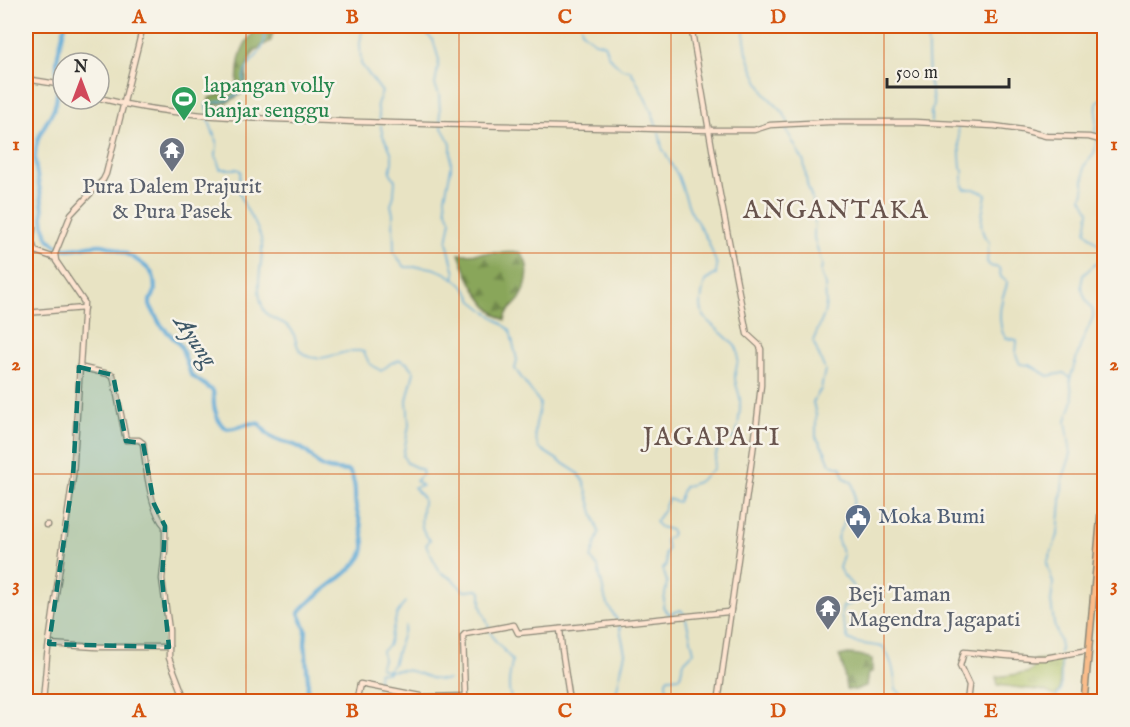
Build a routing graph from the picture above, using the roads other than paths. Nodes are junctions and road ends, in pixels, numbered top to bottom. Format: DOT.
graph roads {
  1 [pos="143,26"];
  2 [pos="691,26"];
  3 [pos="26,79"];
  4 [pos="51,84"];
  5 [pos="111,101"];
  6 [pos="123,104"];
  7 [pos="709,130"];
  8 [pos="1104,141"];
  9 [pos="26,225"];
  10 [pos="55,258"];
  11 [pos="82,309"];
  12 [pos="26,313"];
  13 [pos="79,368"];
  14 [pos="1104,482"];
  15 [pos="731,610"];
  16 [pos="560,629"];
  17 [pos="49,644"];
  18 [pos="169,647"];
  19 [pos="1089,650"];
  20 [pos="43,702"];
  21 [pos="186,702"];
  22 [pos="356,702"];
  23 [pos="570,702"];
  24 [pos="718,702"];
  25 [pos="967,702"];
  26 [pos="1084,702"];
  1 -- 6 [label="main road"];
  2 -- 7 [label="main road"];
  3 -- 4 [label="main road"];
  5 -- 6 [label="main road"];
  6 -- 7 [label="main road"];
  6 -- 10 [label="main road"];
  7 -- 8 [label="main road"];
  7 -- 15 [label="main road"];
  9 -- 10 [label="main road"];
  10 -- 11 [label="main road"];
  11 -- 12 [label="main road"];
  11 -- 13 [label="main road"];
  13 -- 17 [label="main road"];
  13 -- 18 [label="main road"];
  14 -- 19 [label="main road"];
  15 -- 16 [label="main road"];
  15 -- 24 [label="main road"];
  16 -- 22 [label="main road"];
  16 -- 23 [label="main road"];
  17 -- 18 [label="main road"];
  17 -- 20 [label="main road"];
  18 -- 21 [label="main road"];
  19 -- 25 [label="main road"];
  19 -- 26 [label="main road"];
}
